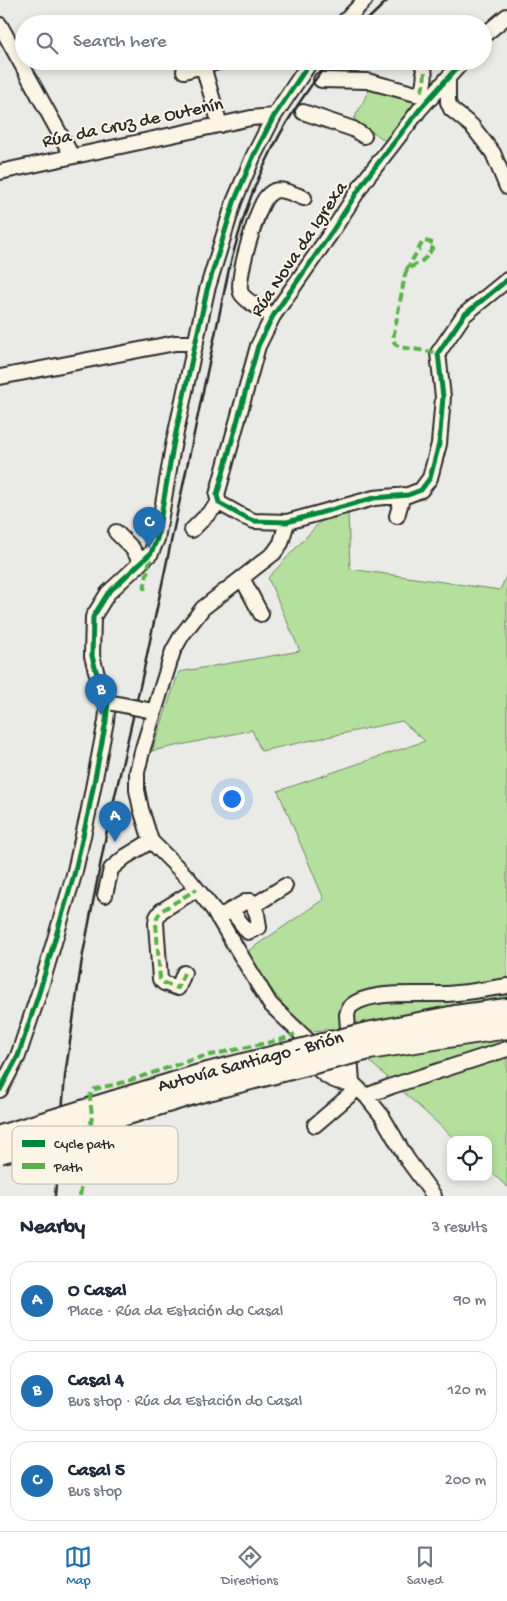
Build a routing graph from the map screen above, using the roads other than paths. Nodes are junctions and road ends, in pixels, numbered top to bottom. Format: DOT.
graph roads {
  1 [pos="365,0"];
  2 [pos="351,15"];
  3 [pos="507,16"];
  4 [pos="0,25"];
  5 [pos="492,28"];
  6 [pos="15,52"];
  7 [pos="25,70"];
  8 [pos="190,70"];
  9 [pos="204,70"];
  10 [pos="305,70"];
  11 [pos="424,70"];
  12 [pos="456,70"];
  13 [pos="184,72"];
  14 [pos="448,79"];
  15 [pos="322,80"];
  16 [pos="426,96"];
  17 [pos="304,112"];
  18 [pos="274,116"];
  19 [pos="220,125"];
  20 [pos="364,136"];
  21 [pos="72,156"];
  22 [pos="0,172"];
  23 [pos="507,186"];
  24 [pos="304,198"];
  25 [pos="507,280"];
  26 [pos="272,316"];
  27 [pos="196,343"];
  28 [pos="0,377"];
  29 [pos="403,496"];
  30 [pos="219,503"];
  31 [pos="397,516"];
  32 [pos="287,522"];
  33 [pos="192,530"];
  34 [pos="116,532"];
  35 [pos="141,562"];
  36 [pos="242,578"];
  37 [pos="261,614"];
  38 [pos="108,702"];
  39 [pos="152,710"];
  40 [pos="151,841"];
  41 [pos="285,886"];
  42 [pos="197,889"];
  43 [pos="105,895"];
  44 [pos="254,906"];
  45 [pos="231,910"];
  46 [pos="218,918"];
  47 [pos="184,973"];
  48 [pos="507,986"];
  49 [pos="507,1009"];
  50 [pos="507,1028"];
  51 [pos="297,1030"];
  52 [pos="368,1041"];
  53 [pos="507,1049"];
  54 [pos="1,1087"];
  55 [pos="359,1088"];
  56 [pos="315,1125"];
  57 [pos="33,1126"];
  58 [pos="89,1126"];
  59 [pos="12,1132"];
  60 [pos="0,1136"];
  61 [pos="12,1149"];
  62 [pos="0,1153"];
  63 [pos="434,1196"];
  1 -- 2 [label="street"];
  3 -- 5 [label="street"];
  4 -- 6 [label="street"];
  7 -- 21 [label="street"];
  8 -- 13 [label="street"];
  9 -- 19 [label="street"];
  10 -- 18 [label="street"];
  11 -- 16 [label="street"];
  12 -- 14 [label="street, Rúa Nova da Igrexa"];
  14 -- 16 [label="street, Rúa Nova da Igrexa"];
  14 -- 23 [label="street"];
  15 -- 16 [label="street"];
  16 -- 26 [label="street, Rúa Nova da Igrexa"];
  17 -- 20 [label="street"];
  18 -- 19 [label="street, Rúa da Cruz de Outenín"];
  18 -- 27 [label="street"];
  19 -- 21 [label="street, Rúa da Cruz de Outenín"];
  21 -- 22 [label="street, Rúa da Cruz de Outenín"];
  24 -- 26 [label="street"];
  25 -- 29 [label="street"];
  26 -- 30 [label="street, Rúa Nova da Igrexa"];
  27 -- 28 [label="street"];
  27 -- 35 [label="street"];
  29 -- 31 [label="street"];
  29 -- 32 [label="street"];
  30 -- 32 [label="street"];
  30 -- 33 [label="street"];
  32 -- 36 [label="street"];
  34 -- 35 [label="street"];
  35 -- 38 [label="street"];
  36 -- 37 [label="street"];
  36 -- 39 [label="street"];
  38 -- 39 [label="street, bridge"];
  38 -- 54 [label="street"];
  39 -- 40 [label="street"];
  40 -- 42 [label="street"];
  40 -- 43 [label="street"];
  41 -- 44 [label="street"];
  42 -- 46 [label="street"];
  42 -- 47 [label="street"];
  44 -- 45 [label="street"];
  44 -- 45 [label="street"];
  45 -- 46 [label="street"];
  46 -- 51 [label="street"];
  48 -- 55 [label="street"];
  49 -- 52 [label="highway, Autovía Santiago - Brión"];
  50 -- 52 [label="highway, Autovía Santiago - Brión"];
  51 -- 55 [label="street"];
  51 -- 55 [label="street"];
  52 -- 57 [label="highway, Autovía Santiago - Brión, bridge"];
  52 -- 58 [label="highway, Autovía Santiago - Brión, bridge"];
  53 -- 55 [label="street"];
  55 -- 56 [label="street"];
  55 -- 63 [label="street"];
  59 -- 60 [label="highway, Autovía Santiago - Brión, bridge"];
  61 -- 62 [label="highway, Autovía Santiago - Brión, bridge"];
}
